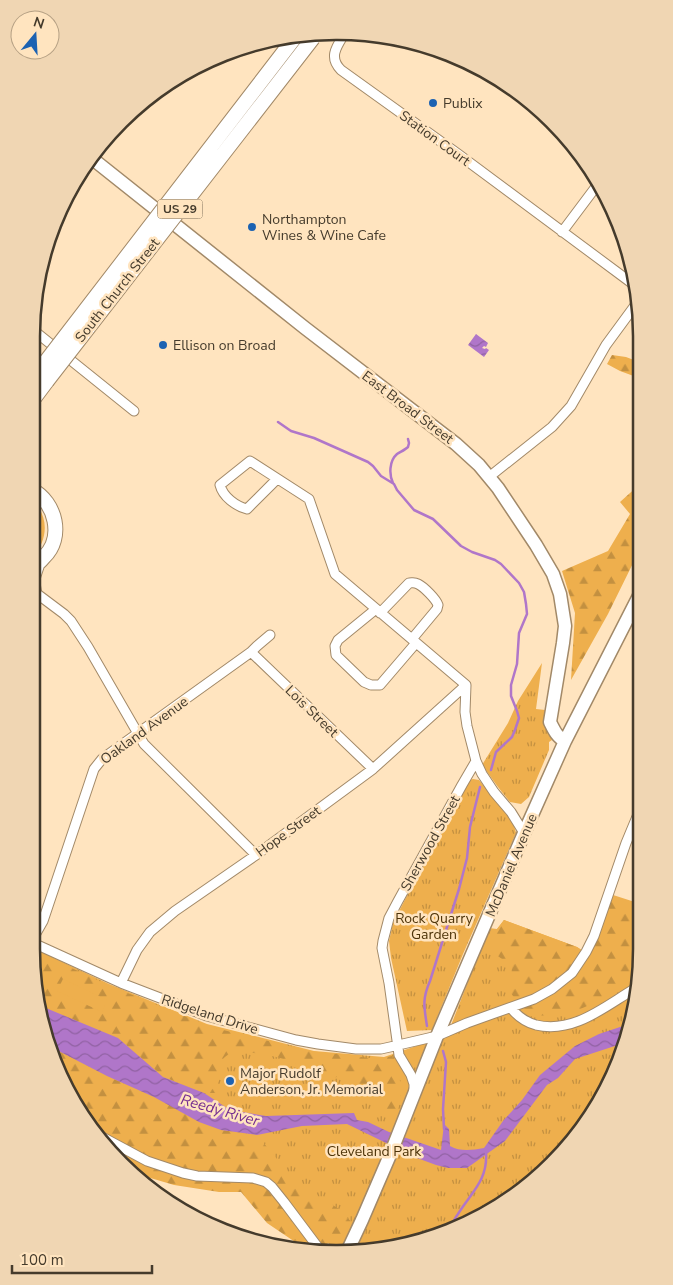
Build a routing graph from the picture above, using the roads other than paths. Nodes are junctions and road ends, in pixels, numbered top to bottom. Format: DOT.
graph roads {
  1 [pos="341,40"];
  2 [pos="310,42"];
  3 [pos="290,44"];
  4 [pos="97,162"];
  5 [pos="594,190"];
  6 [pos="562,232"];
  7 [pos="627,280"];
  8 [pos="631,310"];
  9 [pos="40,335"];
  10 [pos="40,375"];
  11 [pos="40,376"];
  12 [pos="134,411"];
  13 [pos="489,477"];
  14 [pos="277,478"];
  15 [pos="40,495"];
  16 [pos="40,561"];
  17 [pos="40,596"];
  18 [pos="633,610"];
  19 [pos="378,611"];
  20 [pos="270,635"];
  21 [pos="414,641"];
  22 [pos="251,652"];
  23 [pos="466,685"];
  24 [pos="137,735"];
  25 [pos="565,741"];
  26 [pos="476,761"];
  27 [pos="373,769"];
  28 [pos="633,826"];
  29 [pos="524,833"];
  30 [pos="256,855"];
  31 [pos="40,926"];
  32 [pos="40,946"];
  33 [pos="121,983"];
  34 [pos="629,992"];
  35 [pos="511,1008"];
  36 [pos="437,1036"];
  37 [pos="398,1045"];
  38 [pos="414,1096"];
  39 [pos="113,1143"];
  40 [pos="315,1244"];
  41 [pos="351,1244"];
  1 -- 6 [label="street, Station Court"];
  2 -- 11 [label="main road, South Church Street / US 29, bridge"];
  3 -- 10 [label="main road, South Church Street / US 29, bridge"];
  4 -- 13 [label="street, East Broad Street"];
  5 -- 6 [label="street"];
  6 -- 7 [label="street, Station Court"];
  8 -- 13 [label="street"];
  9 -- 12 [label="street"];
  13 -- 25 [label="street, East Broad Street"];
  14 -- 14 [label="street"];
  14 -- 19 [label="street"];
  15 -- 16 [label="main road"];
  17 -- 24 [label="street"];
  18 -- 25 [label="street, McDaniel Avenue"];
  19 -- 21 [label="street"];
  19 -- 21 [label="street"];
  19 -- 21 [label="street"];
  20 -- 22 [label="street, Oakland Avenue"];
  21 -- 23 [label="street"];
  22 -- 24 [label="street, Oakland Avenue"];
  22 -- 27 [label="street, Lois Street"];
  23 -- 26 [label="street"];
  23 -- 27 [label="street, Hope Street"];
  24 -- 30 [label="street"];
  24 -- 31 [label="street, Oakland Avenue"];
  25 -- 29 [label="street, McDaniel Avenue"];
  26 -- 29 [label="street"];
  26 -- 37 [label="street, Sherwood Street"];
  27 -- 30 [label="street, Hope Street"];
  28 -- 35 [label="street, Ridgeland Drive"];
  29 -- 36 [label="street, McDaniel Avenue"];
  30 -- 33 [label="street, Hope Street"];
  32 -- 33 [label="street, Ridgeland Drive"];
  33 -- 37 [label="street, Ridgeland Drive"];
  34 -- 35 [label="street"];
  35 -- 36 [label="street, Ridgeland Drive"];
  36 -- 37 [label="street, Ridgeland Drive"];
  36 -- 38 [label="street, McDaniel Avenue"];
  37 -- 38 [label="street"];
  38 -- 41 [label="street, McDaniel Avenue"];
  39 -- 40 [label="street"];
}
